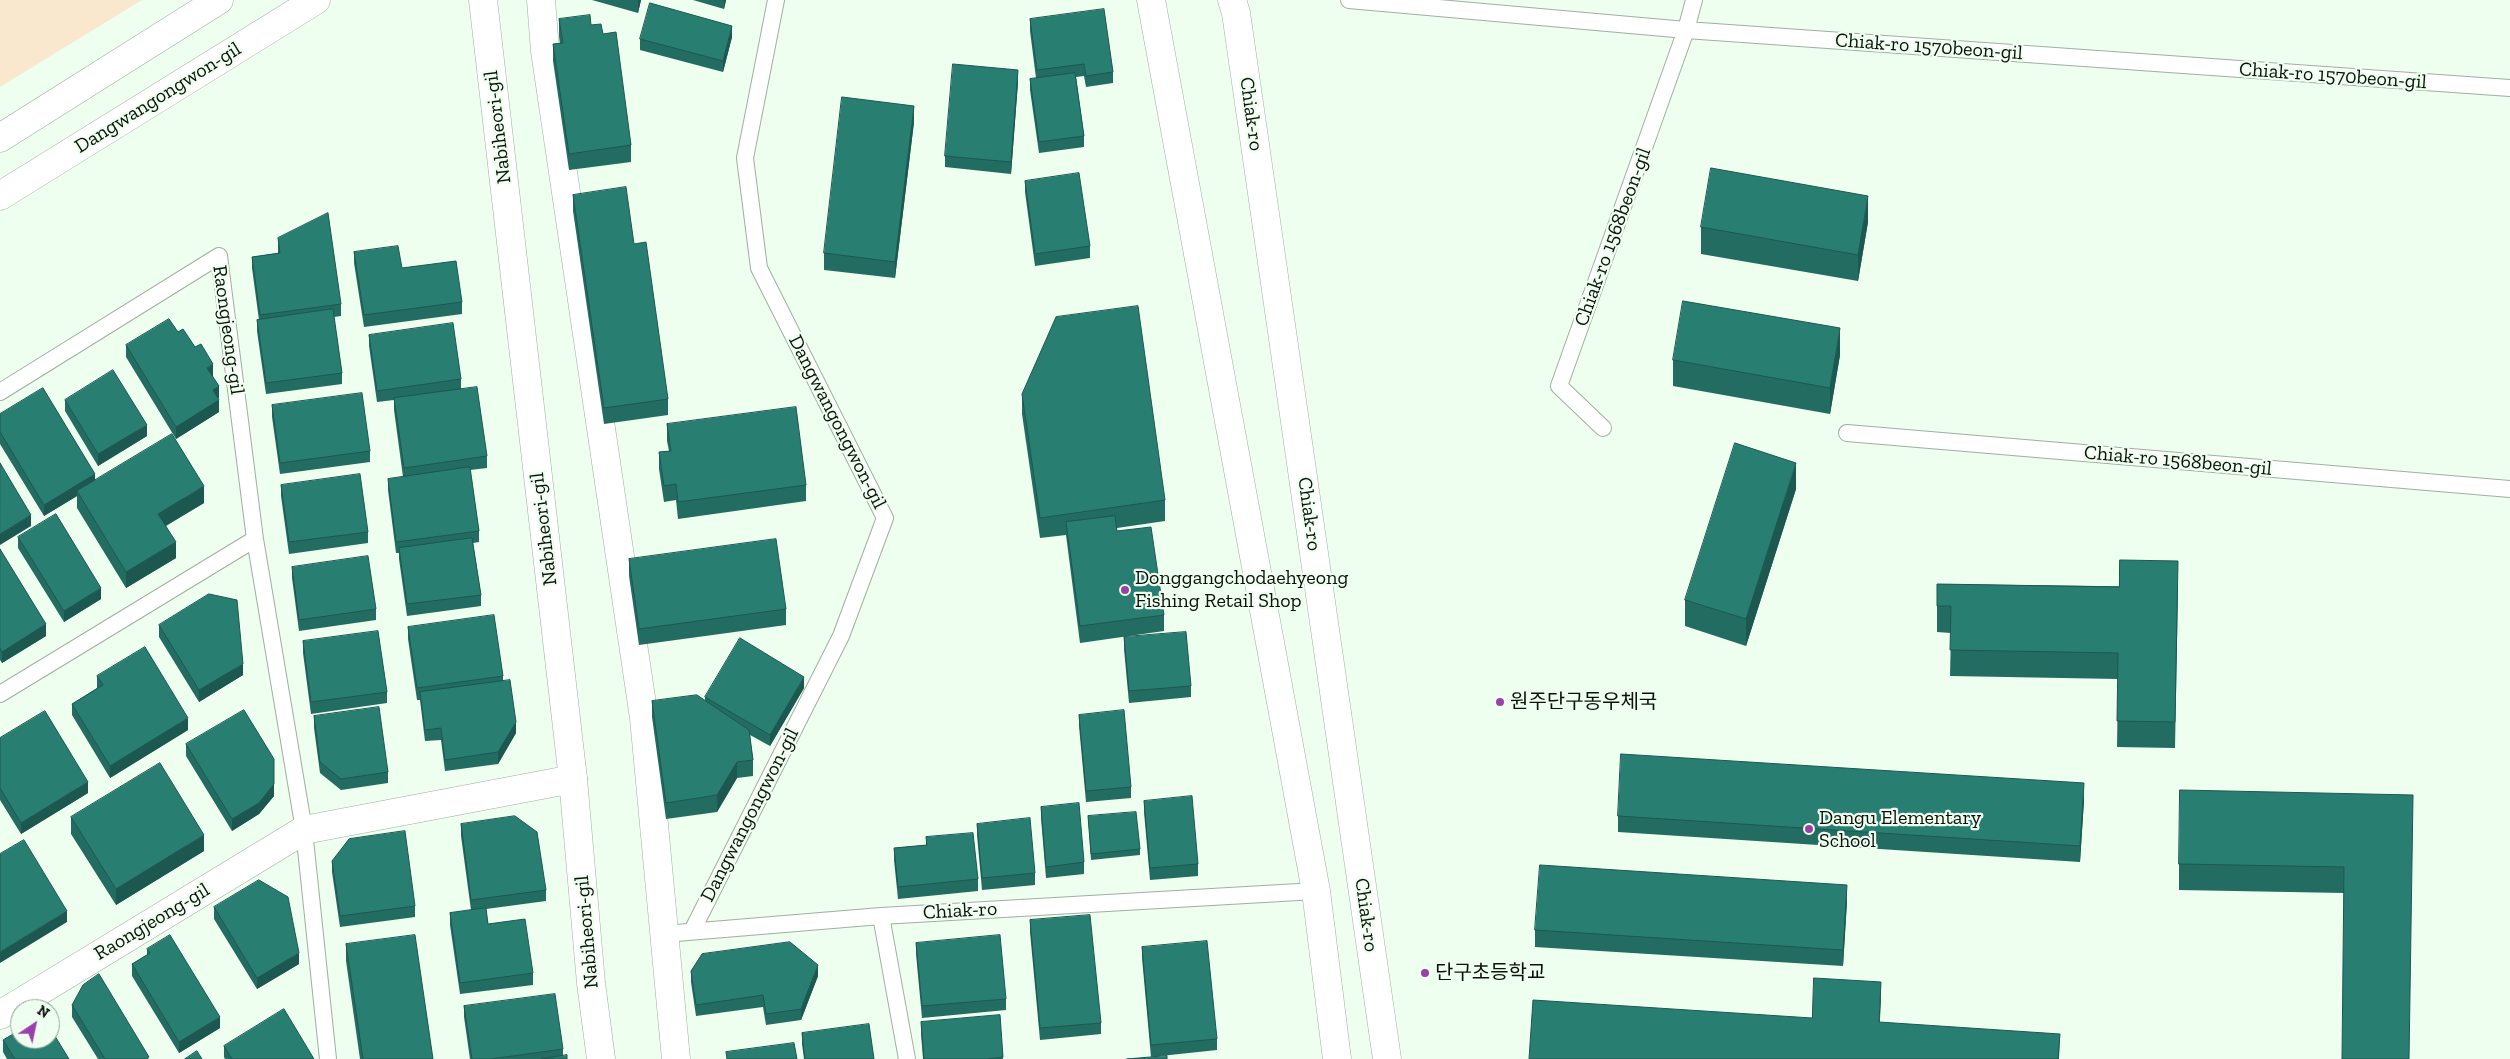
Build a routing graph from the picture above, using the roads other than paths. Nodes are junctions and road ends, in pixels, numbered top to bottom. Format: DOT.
graph roads {
  1 [pos="219,0"];
  2 [pos="316,0"];
  3 [pos="483,0"];
  4 [pos="540,0"];
  5 [pos="776,0"];
  6 [pos="1151,0"];
  7 [pos="1349,0"];
  8 [pos="1694,0"];
  9 [pos="1236,4"];
  10 [pos="1686,30"];
  11 [pos="2510,88"];
  12 [pos="0,138"];
  13 [pos="0,196"];
  14 [pos="0,392"];
  15 [pos="1603,428"];
  16 [pos="1847,433"];
  17 [pos="2510,489"];
  18 [pos="255,539"];
  19 [pos="0,694"];
  20 [pos="573,779"];
  21 [pos="304,830"];
  22 [pos="1316,891"];
  23 [pos="881,916"];
  24 [pos="692,930"];
  25 [pos="664,934"];
  26 [pos="0,1015"];
  27 [pos="328,1059"];
  28 [pos="601,1059"];
  29 [pos="676,1059"];
  30 [pos="907,1059"];
  31 [pos="1336,1059"];
  32 [pos="1387,1059"];
  1 -- 12 [label="street"];
  2 -- 13 [label="street, Dangwangongwon-gil"];
  3 -- 20 [label="street, Nabiheori-gil"];
  4 -- 25 [label="street"];
  5 -- 24 [label="lane, Dangwangongwon-gil"];
  6 -- 22 [label="street"];
  7 -- 10 [label="lane, Chiak-ro 1570beon-gil"];
  8 -- 10 [label="lane"];
  9 -- 32 [label="street, Chiak-ro"];
  10 -- 11 [label="lane, Chiak-ro 1570beon-gil"];
  10 -- 15 [label="lane, Chiak-ro 1568beon-gil"];
  14 -- 18 [label="lane, Raongjeong-gil"];
  16 -- 17 [label="lane, Chiak-ro 1568beon-gil"];
  18 -- 19 [label="lane"];
  18 -- 21 [label="lane, Raongjeong-gil"];
  20 -- 21 [label="street"];
  20 -- 28 [label="street, Nabiheori-gil"];
  21 -- 26 [label="street, Raongjeong-gil"];
  21 -- 27 [label="lane, Raongjeong-gil"];
  22 -- 23 [label="lane, Chiak-ro"];
  22 -- 31 [label="street"];
  23 -- 24 [label="lane, Chiak-ro"];
  23 -- 30 [label="lane"];
  24 -- 25 [label="lane, Chiak-ro"];
  25 -- 29 [label="street"];
}
